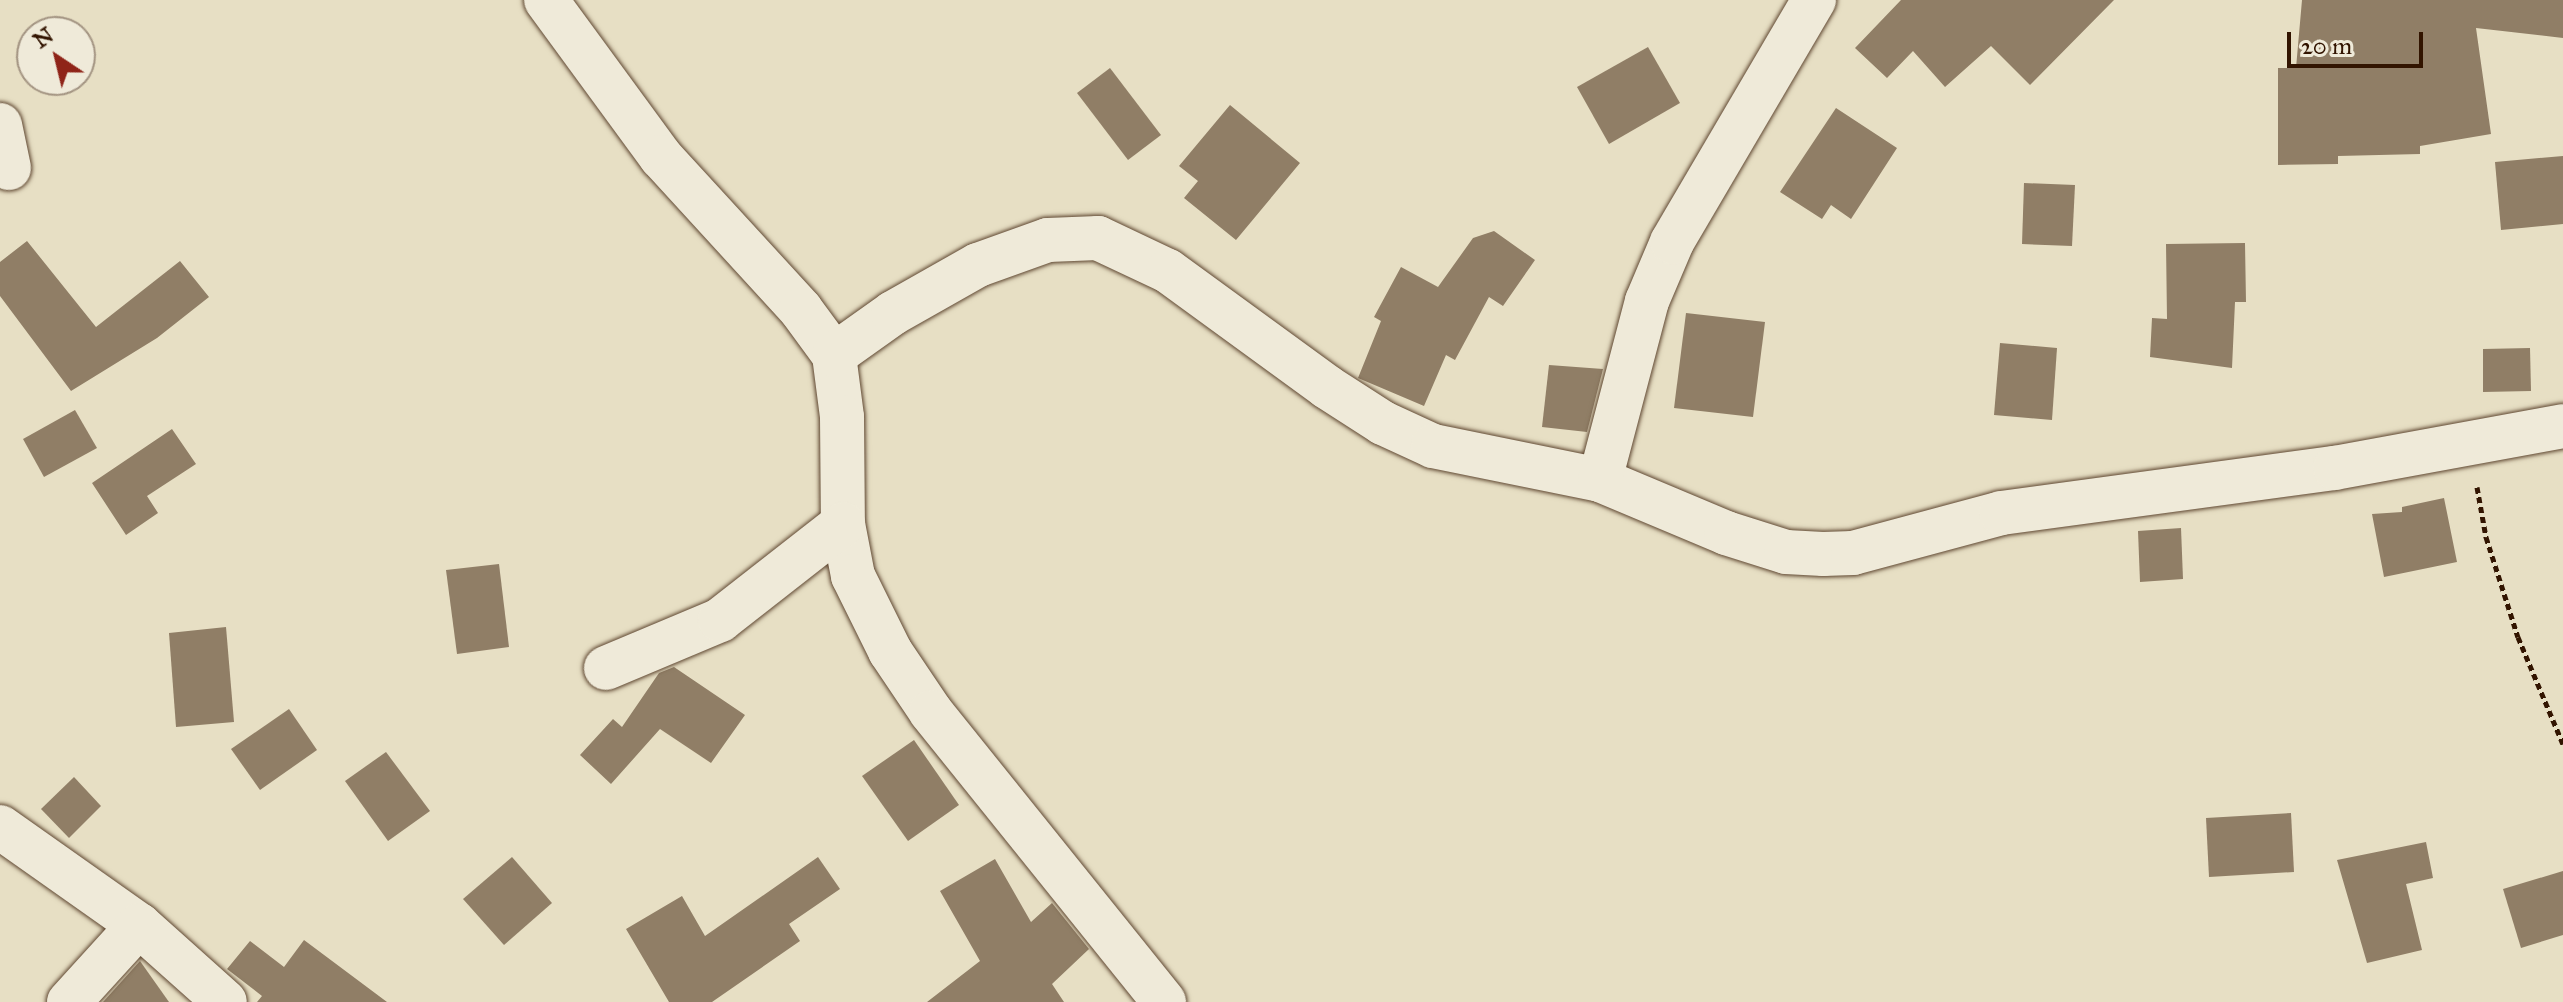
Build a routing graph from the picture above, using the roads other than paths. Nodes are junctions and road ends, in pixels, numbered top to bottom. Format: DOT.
graph roads {
  1 [pos="546,0"];
  2 [pos="1814,0"];
  3 [pos="0,125"];
  4 [pos="9,168"];
  5 [pos="834,355"];
  6 [pos="2563,426"];
  7 [pos="1600,480"];
  8 [pos="843,524"];
  9 [pos="606,668"];
  10 [pos="0,827"];
  11 [pos="139,925"];
  12 [pos="69,1002"];
  13 [pos="225,1002"];
  14 [pos="1164,1002"];
  1 -- 5 [label="street"];
  2 -- 7 [label="street"];
  3 -- 4 [label="street"];
  5 -- 7 [label="street"];
  5 -- 8 [label="street"];
  6 -- 7 [label="street"];
  8 -- 9 [label="street"];
  8 -- 14 [label="street"];
  10 -- 11 [label="street"];
  11 -- 12 [label="street"];
  11 -- 13 [label="street"];
}
